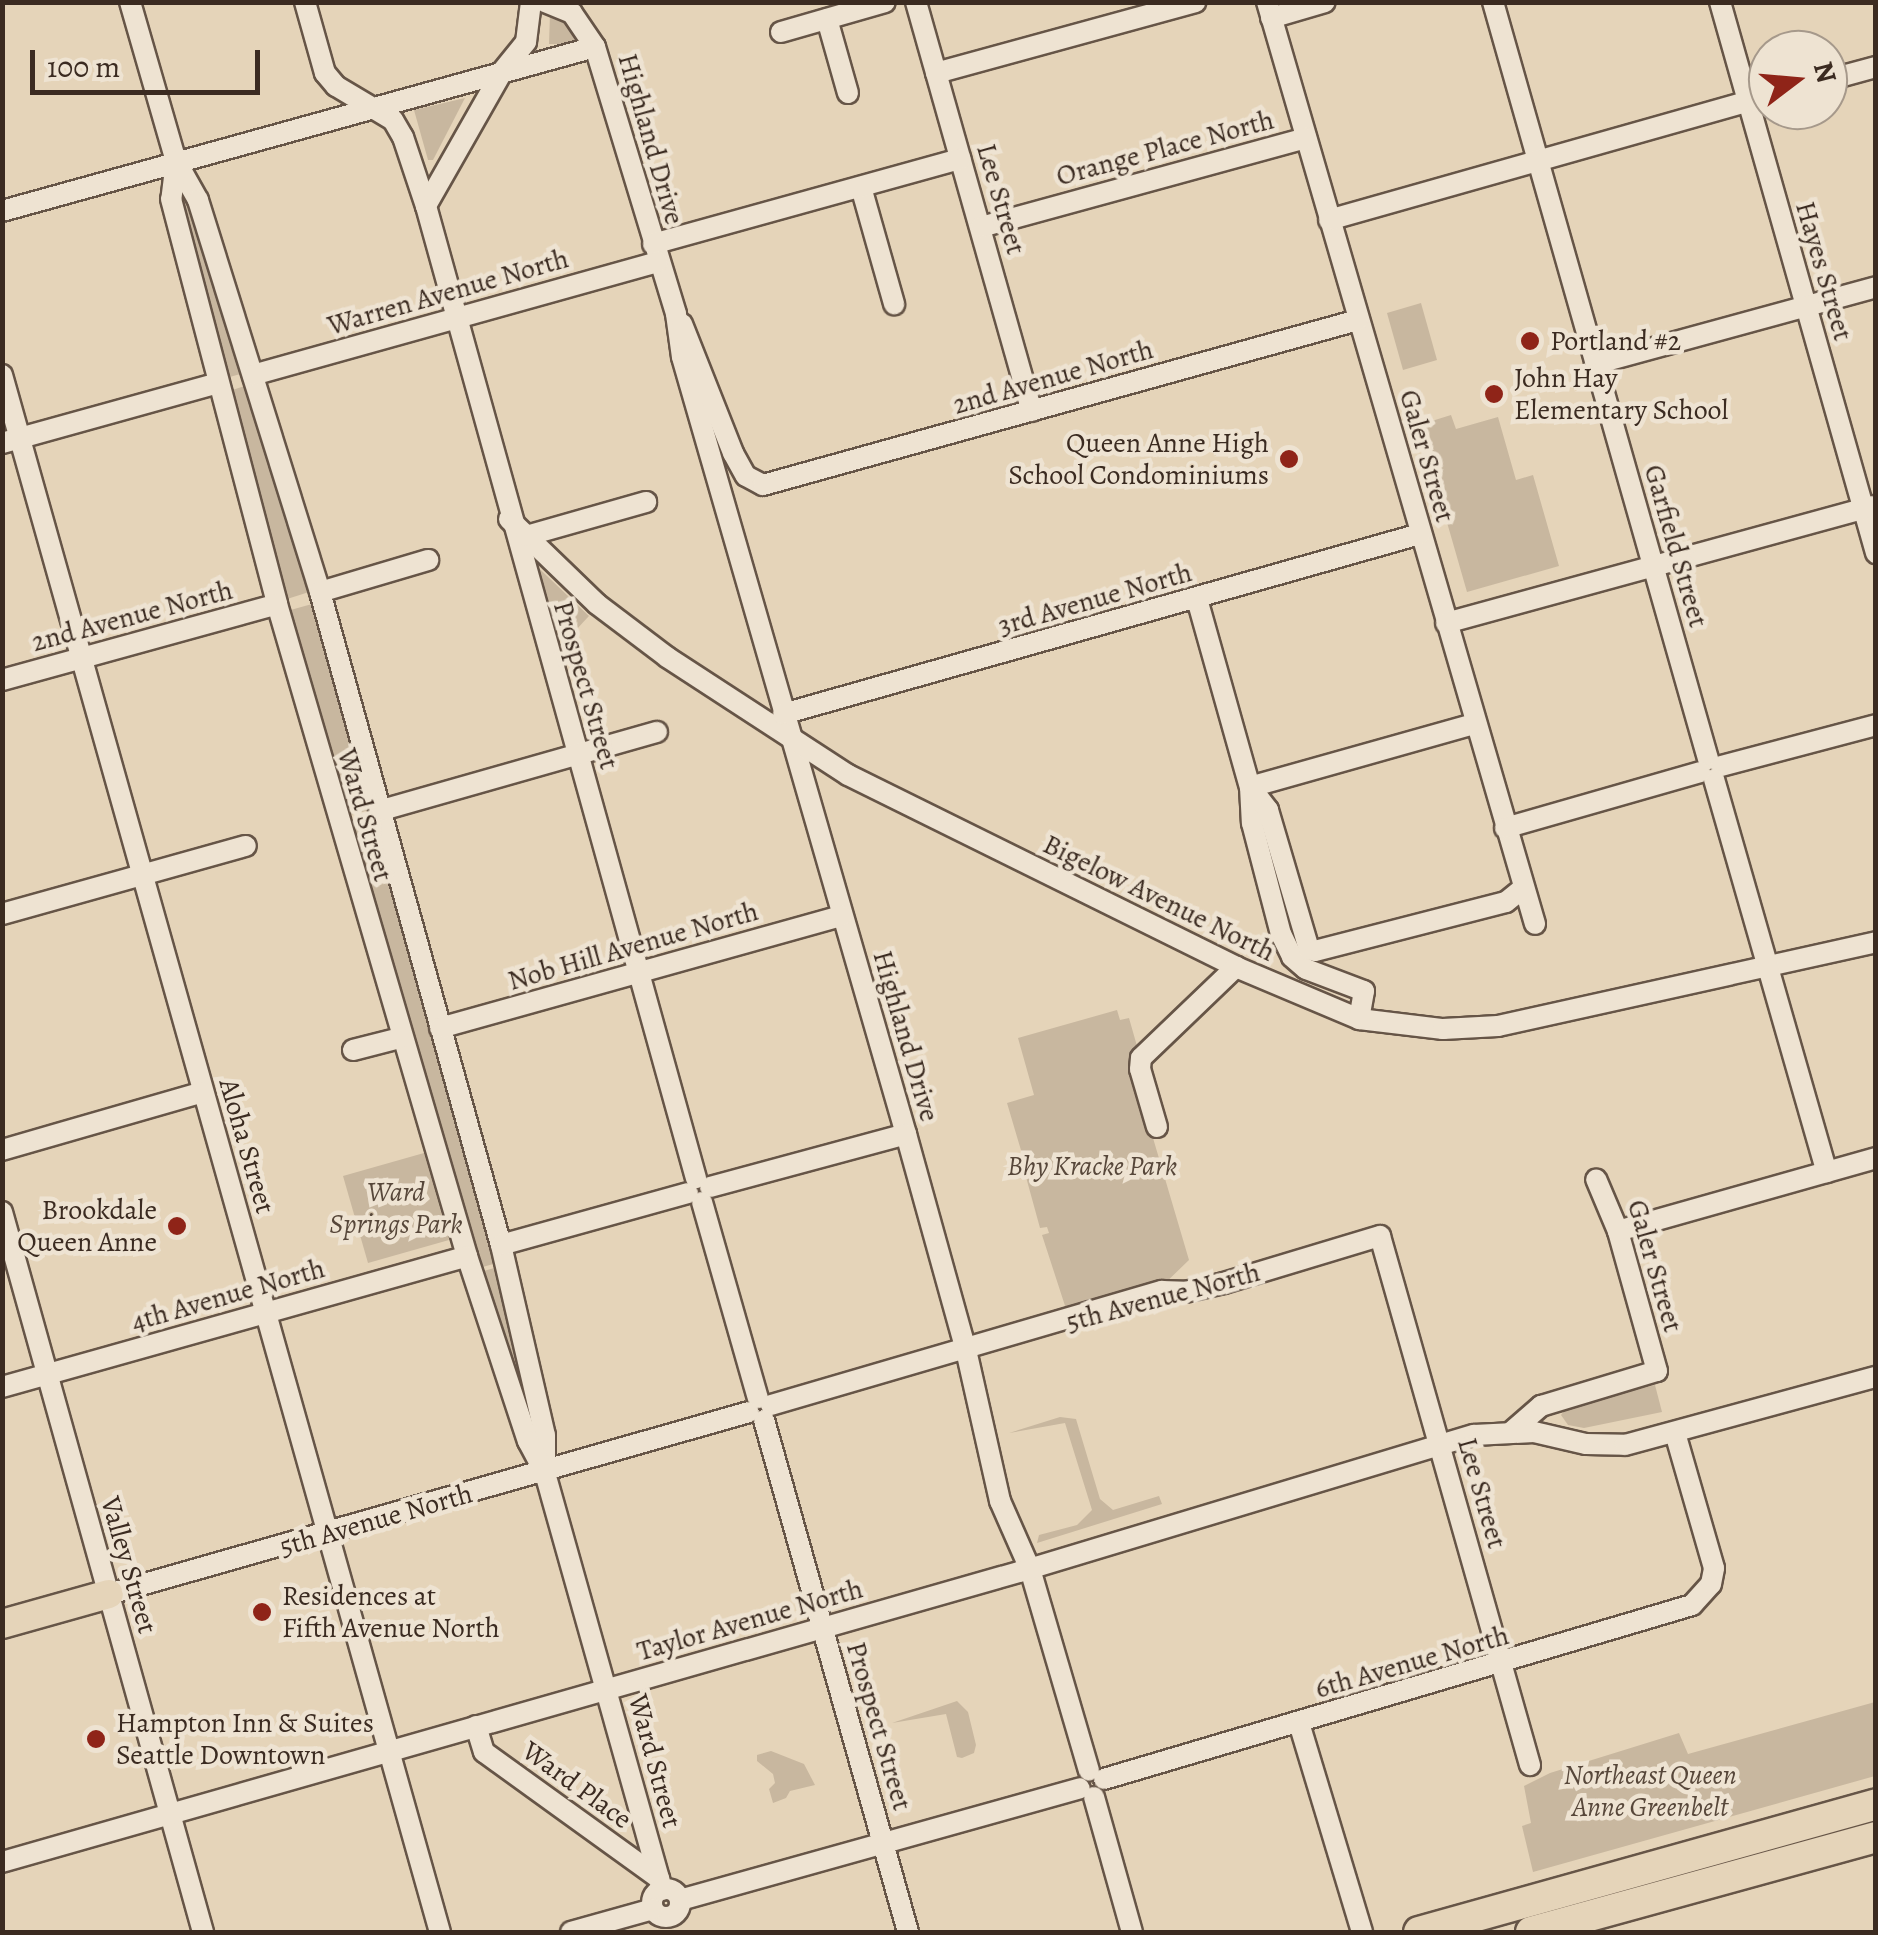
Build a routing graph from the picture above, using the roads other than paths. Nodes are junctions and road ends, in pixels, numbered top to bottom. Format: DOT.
graph roads {
  1 [pos="130,2"];
  2 [pos="304,2"];
  3 [pos="531,2"];
  4 [pos="545,2"];
  5 [pos="886,2"];
  6 [pos="916,2"];
  7 [pos="1195,2"];
  8 [pos="1325,2"];
  9 [pos="1493,2"];
  10 [pos="1720,2"];
  11 [pos="1269,10"];
  12 [pos="827,19"];
  13 [pos="781,32"];
  14 [pos="595,47"];
  15 [pos="1876,67"];
  16 [pos="502,72"];
  17 [pos="936,73"];
  18 [pos="1748,73"];
  19 [pos="1848,75"];
  20 [pos="848,93"];
  21 [pos="1748,102"];
  22 [pos="376,106"];
  23 [pos="1765,130"];
  24 [pos="1306,138"];
  25 [pos="1538,159"];
  26 [pos="960,160"];
  27 [pos="176,161"];
  28 [pos="861,186"];
  29 [pos="426,206"];
  30 [pos="2,211"];
  31 [pos="1329,220"];
  32 [pos="981,227"];
  33 [pos="656,253"];
  34 [pos="1876,286"];
  35 [pos="894,304"];
  36 [pos="1805,306"];
  37 [pos="676,314"];
  38 [pos="456,320"];
  39 [pos="1358,320"];
  40 [pos="1595,364"];
  41 [pos="253,374"];
  42 [pos="2,375"];
  43 [pos="218,384"];
  44 [pos="1032,411"];
  45 [pos="12,440"];
  46 [pos="763,485"];
  47 [pos="646,502"];
  48 [pos="1869,507"];
  49 [pos="509,519"];
  50 [pos="1420,534"];
  51 [pos="526,536"];
  52 [pos="1876,553"];
  53 [pos="428,560"];
  54 [pos="1654,567"];
  55 [pos="320,592"];
  56 [pos="1197,598"];
  57 [pos="277,604"];
  58 [pos="1446,623"];
  59 [pos="83,657"];
  60 [pos="2,680"];
  61 [pos="783,714"];
  62 [pos="1474,724"];
  63 [pos="1876,724"];
  64 [pos="657,732"];
  65 [pos="790,739"];
  66 [pos="578,755"];
  67 [pos="1711,769"];
  68 [pos="1250,787"];
  69 [pos="379,811"];
  70 [pos="1505,828"];
  71 [pos="246,846"];
  72 [pos="143,874"];
  73 [pos="1522,889"];
  74 [pos="2,914"];
  75 [pos="842,916"];
  76 [pos="1535,924"];
  77 [pos="1876,942"];
  78 [pos="1767,965"];
  79 [pos="1236,967"];
  80 [pos="639,973"];
  81 [pos="1359,1019"];
  82 [pos="440,1028"];
  83 [pos="400,1038"];
  84 [pos="352,1050"];
  85 [pos="204,1092"];
  86 [pos="1156,1127"];
  87 [pos="906,1134"];
  88 [pos="2,1150"];
  89 [pos="1876,1158"];
  90 [pos="1827,1172"];
  91 [pos="1596,1179"];
  92 [pos="699,1190"];
  93 [pos="2,1212"];
  94 [pos="1618,1232"];
  95 [pos="1380,1236"];
  96 [pos="501,1246"];
  97 [pos="468,1256"];
  98 [pos="266,1313"];
  99 [pos="966,1350"];
  100 [pos="1657,1372"];
  101 [pos="48,1374"];
  102 [pos="1876,1377"];
  103 [pos="2,1387"];
  104 [pos="760,1409"];
  105 [pos="1511,1432"];
  106 [pos="1675,1434"];
  107 [pos="1439,1445"];
  108 [pos="545,1473"];
  109 [pos="328,1534"];
  110 [pos="1030,1569"];
  111 [pos="109,1594"];
  112 [pos="2,1624"];
  113 [pos="823,1628"];
  114 [pos="1502,1664"];
  115 [pos="607,1689"];
  116 [pos="1300,1723"];
  117 [pos="476,1726"];
  118 [pos="388,1751"];
  119 [pos="1530,1764"];
  120 [pos="1092,1784"];
  121 [pos="1876,1804"];
  122 [pos="170,1814"];
  123 [pos="1876,1837"];
  124 [pos="883,1844"];
  125 [pos="2,1862"];
  126 [pos="667,1905"];
  127 [pos="203,1932"];
  128 [pos="440,1932"];
  129 [pos="571,1932"];
  130 [pos="908,1932"];
  131 [pos="1132,1932"];
  132 [pos="1362,1932"];
  133 [pos="1419,1932"];
  134 [pos="1531,1932"];
  1 -- 27 [label="street, Ward Street"];
  2 -- 22 [label="street, Prospect Street"];
  3 -- 16 [label="street"];
  4 -- 14 [label="street, Highland Drive"];
  5 -- 12 [label="street"];
  6 -- 17 [label="street, Lee Street"];
  7 -- 17 [label="street"];
  8 -- 11 [label="street"];
  9 -- 25 [label="street, Garfield Street"];
  10 -- 18 [label="street, Hayes Street"];
  11 -- 24 [label="street, Galer Street"];
  12 -- 13 [label="street"];
  12 -- 20 [label="street"];
  14 -- 16 [label="street"];
  14 -- 33 [label="street, Highland Drive"];
  15 -- 19 [label="street"];
  16 -- 22 [label="street"];
  16 -- 29 [label="street"];
  17 -- 26 [label="street, Lee Street"];
  21 -- 25 [label="street"];
  22 -- 27 [label="street"];
  22 -- 29 [label="street, Prospect Street"];
  23 -- 36 [label="street, Hayes Street"];
  24 -- 31 [label="street, Galer Street"];
  24 -- 32 [label="street, Orange Place North"];
  25 -- 31 [label="street"];
  25 -- 40 [label="street, Garfield Street"];
  26 -- 28 [label="street, Warren Avenue North"];
  26 -- 32 [label="street, Lee Street"];
  27 -- 30 [label="street"];
  27 -- 41 [label="street, Ward Street"];
  27 -- 43 [label="street, Ward Street"];
  28 -- 33 [label="street, Warren Avenue North"];
  28 -- 35 [label="street"];
  29 -- 38 [label="street, Prospect Street"];
  31 -- 39 [label="street, Galer Street"];
  32 -- 44 [label="street, Lee Street"];
  33 -- 37 [label="street, Highland Drive"];
  33 -- 38 [label="street, Warren Avenue North"];
  34 -- 36 [label="street"];
  36 -- 40 [label="street"];
  36 -- 48 [label="street, Hayes Street"];
  37 -- 46 [label="street, Highland Drive"];
  37 -- 61 [label="street, Highland Drive"];
  38 -- 41 [label="street, Warren Avenue North"];
  38 -- 49 [label="street, Prospect Street"];
  39 -- 44 [label="street, 2nd Avenue North"];
  39 -- 50 [label="street, Galer Street"];
  40 -- 54 [label="street, Garfield Street"];
  41 -- 55 [label="street, Ward Street"];
  42 -- 45 [label="street, Aloha Street"];
  43 -- 45 [label="street"];
  43 -- 57 [label="street, Ward Street"];
  44 -- 46 [label="street, 2nd Avenue North"];
  45 -- 59 [label="street, Aloha Street"];
  47 -- 51 [label="street"];
  48 -- 52 [label="street, Hayes Street"];
  48 -- 54 [label="street"];
  49 -- 51 [label="street, Bigelow Avenue North"];
  49 -- 66 [label="street, Prospect Street"];
  50 -- 56 [label="street, 3rd Avenue North"];
  50 -- 58 [label="street, Galer Street"];
  51 -- 65 [label="street, Bigelow Avenue North"];
  53 -- 55 [label="street"];
  54 -- 58 [label="street"];
  54 -- 67 [label="street, Garfield Street"];
  55 -- 69 [label="street, Ward Street"];
  56 -- 61 [label="street, 3rd Avenue North"];
  56 -- 68 [label="street"];
  57 -- 59 [label="street, 2nd Avenue North"];
  57 -- 83 [label="street, Ward Street"];
  58 -- 62 [label="street, Galer Street"];
  59 -- 60 [label="street, 2nd Avenue North"];
  59 -- 72 [label="street, Aloha Street"];
  61 -- 65 [label="street, Highland Drive"];
  62 -- 68 [label="street"];
  62 -- 70 [label="street, Galer Street"];
  63 -- 67 [label="street"];
  64 -- 66 [label="street"];
  65 -- 75 [label="street, Highland Drive"];
  65 -- 79 [label="street, Bigelow Avenue North"];
  66 -- 69 [label="street"];
  66 -- 80 [label="street, Prospect Street"];
  67 -- 70 [label="street"];
  67 -- 78 [label="street, Garfield Street"];
  68 -- 73 [label="street"];
  68 -- 81 [label="street"];
  69 -- 82 [label="street, Ward Street"];
  70 -- 73 [label="street, Galer Street"];
  71 -- 72 [label="street"];
  72 -- 74 [label="street"];
  72 -- 85 [label="street, Aloha Street"];
  73 -- 76 [label="street, Galer Street"];
  75 -- 80 [label="street, Nob Hill Avenue North"];
  75 -- 87 [label="street, Highland Drive"];
  77 -- 78 [label="street, Bigelow Avenue North"];
  78 -- 81 [label="street, Bigelow Avenue North"];
  78 -- 90 [label="street, Garfield Street"];
  79 -- 81 [label="street, Bigelow Avenue North"];
  79 -- 86 [label="street"];
  80 -- 82 [label="street, Nob Hill Avenue North"];
  80 -- 92 [label="street, Prospect Street"];
  82 -- 96 [label="street, Ward Street"];
  83 -- 84 [label="street"];
  83 -- 97 [label="street, Ward Street"];
  85 -- 88 [label="street"];
  85 -- 98 [label="street, Aloha Street"];
  87 -- 92 [label="street"];
  87 -- 99 [label="street, Highland Drive"];
  89 -- 90 [label="street"];
  90 -- 94 [label="street"];
  91 -- 94 [label="street, Galer Street"];
  92 -- 96 [label="street"];
  92 -- 104 [label="street, Prospect Street"];
  93 -- 101 [label="street, Valley Street"];
  94 -- 100 [label="street, Galer Street"];
  95 -- 99 [label="street, 5th Avenue North"];
  95 -- 107 [label="street, Lee Street"];
  96 -- 108 [label="street, Ward Street"];
  97 -- 98 [label="street, 4th Avenue North"];
  97 -- 108 [label="street, Ward Street"];
  98 -- 101 [label="street, 4th Avenue North"];
  98 -- 109 [label="street, Aloha Street"];
  99 -- 104 [label="street, 5th Avenue North"];
  99 -- 110 [label="street, Highland Drive"];
  100 -- 105 [label="street, Taylor Avenue North"];
  101 -- 103 [label="street, 4th Avenue North"];
  101 -- 111 [label="street, Valley Street"];
  102 -- 106 [label="street, Taylor Avenue North"];
  104 -- 108 [label="street, 5th Avenue North"];
  104 -- 113 [label="street, Prospect Street"];
  105 -- 106 [label="street, Taylor Avenue North"];
  105 -- 107 [label="street, Taylor Avenue North"];
  106 -- 114 [label="street, 6th Avenue North"];
  107 -- 110 [label="street, Taylor Avenue North"];
  107 -- 114 [label="street, Lee Street"];
  108 -- 109 [label="street, 5th Avenue North"];
  108 -- 115 [label="street, Ward Street"];
  109 -- 111 [label="street, 5th Avenue North"];
  109 -- 118 [label="street, Aloha Street"];
  110 -- 113 [label="street, Taylor Avenue North"];
  110 -- 120 [label="street, Highland Drive"];
  111 -- 112 [label="main road, 5th Avenue North"];
  111 -- 122 [label="street, Valley Street"];
  113 -- 115 [label="street, Taylor Avenue North"];
  113 -- 124 [label="street, Prospect Street"];
  114 -- 116 [label="street, 6th Avenue North"];
  114 -- 119 [label="street, Lee Street"];
  115 -- 117 [label="street, Taylor Avenue North"];
  115 -- 126 [label="street, Ward Street"];
  116 -- 120 [label="street, 6th Avenue North"];
  116 -- 132 [label="street"];
  117 -- 118 [label="street, Taylor Avenue North"];
  117 -- 126 [label="street, Ward Place"];
  118 -- 122 [label="street, Taylor Avenue North"];
  118 -- 128 [label="street, Aloha Street"];
  120 -- 124 [label="street, 6th Avenue North"];
  120 -- 131 [label="street, Highland Drive"];
  121 -- 133 [label="highway"];
  122 -- 125 [label="street, Taylor Avenue North"];
  122 -- 127 [label="street, Valley Street"];
  123 -- 134 [label="highway"];
  124 -- 126 [label="street, 6th Avenue North"];
  124 -- 130 [label="street, Prospect Street"];
  126 -- 129 [label="street, 6th Avenue North"];
}
